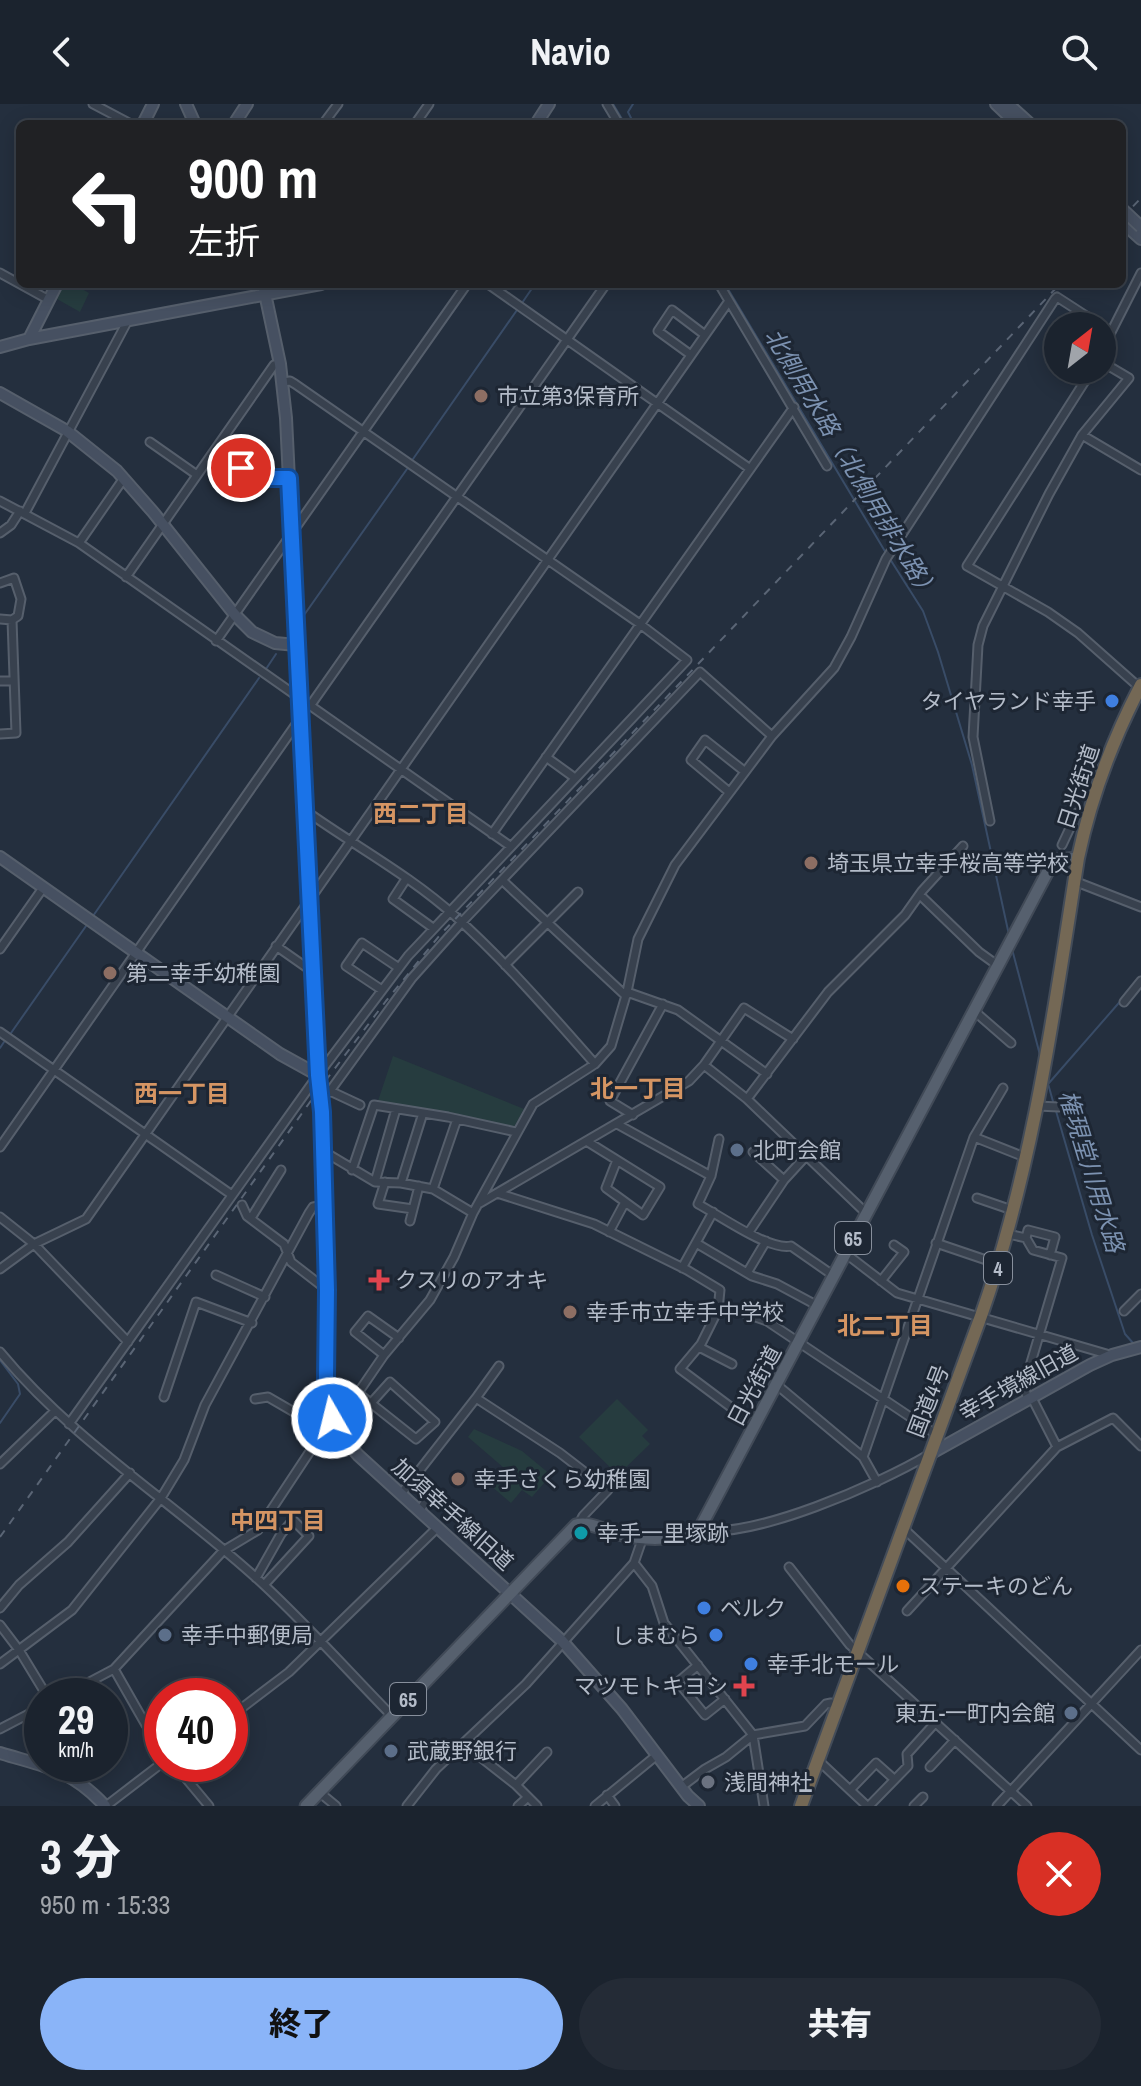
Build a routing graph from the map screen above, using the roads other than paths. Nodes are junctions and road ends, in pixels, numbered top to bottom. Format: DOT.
graph roads {
  1 [pos="93,104"];
  2 [pos="996,104"];
  3 [pos="1008,104"];
  4 [pos="123,120"];
  5 [pos="1013,120"];
  6 [pos="1026,120"];
  7 [pos="1126,213"];
  8 [pos="1126,226"];
  9 [pos="1141,227"];
  10 [pos="1141,239"];
  11 [pos="1141,273"];
  12 [pos="27,288"];
  13 [pos="55,288"];
  14 [pos="264,288"];
  15 [pos="303,288"];
  16 [pos="464,288"];
  17 [pos="494,288"];
  18 [pos="603,288"];
  19 [pos="721,288"];
  20 [pos="267,296"];
  21 [pos="49,300"];
  22 [pos="729,301"];
  23 [pos="1047,312"];
  24 [pos="1080,312"];
  25 [pos="1044,317"];
  26 [pos="127,322"];
  27 [pos="1116,322"];
  28 [pos="705,335"];
  29 [pos="29,339"];
  30 [pos="567,339"];
  31 [pos="0,347"];
  32 [pos="691,355"];
  33 [pos="280,364"];
  34 [pos="1116,370"];
  35 [pos="283,382"];
  36 [pos="1083,384"];
  37 [pos="0,393"];
  38 [pos="658,403"];
  39 [pos="794,407"];
  40 [pos="363,430"];
  41 [pos="67,431"];
  42 [pos="1082,435"];
  43 [pos="150,442"];
  44 [pos="214,451"];
  45 [pos="827,466"];
  46 [pos="749,468"];
  47 [pos="1141,470"];
  48 [pos="197,475"];
  49 [pos="124,478"];
  50 [pos="289,478"];
  51 [pos="456,496"];
  52 [pos="0,501"];
  53 [pos="22,512"];
  54 [pos="163,524"];
  55 [pos="0,533"];
  56 [pos="292,533"];
  57 [pos="79,543"];
  58 [pos="548,560"];
  59 [pos="126,577"];
  60 [pos="0,583"];
  61 [pos="1003,586"];
  62 [pos="235,615"];
  63 [pos="0,619"];
  64 [pos="12,620"];
  65 [pos="640,624"];
  66 [pos="216,641"];
  67 [pos="296,645"];
  68 [pos="0,681"];
  69 [pos="14,681"];
  70 [pos="1140,686"];
  71 [pos="298,697"];
  72 [pos="310,706"];
  73 [pos="301,718"];
  74 [pos="0,734"];
  75 [pos="772,736"];
  76 [pos="546,757"];
  77 [pos="401,770"];
  78 [pos="744,771"];
  79 [pos="575,778"];
  80 [pos="728,791"];
  81 [pos="306,811"];
  82 [pos="1088,814"];
  83 [pos="990,821"];
  84 [pos="492,834"];
  85 [pos="350,842"];
  86 [pos="1062,845"];
  87 [pos="510,846"];
  88 [pos="963,846"];
  89 [pos="0,857"];
  90 [pos="1078,858"];
  91 [pos="406,879"];
  92 [pos="503,881"];
  93 [pos="1074,881"];
  94 [pos="43,888"];
  95 [pos="578,892"];
  96 [pos="920,895"];
  97 [pos="310,898"];
  98 [pos="1141,907"];
  99 [pos="449,910"];
  100 [pos="462,922"];
  101 [pos="547,924"];
  102 [pos="433,928"];
  103 [pos="276,946"];
  104 [pos="0,949"];
  105 [pos="136,953"];
  106 [pos="505,965"];
  107 [pos="997,965"];
  108 [pos="399,968"];
  109 [pos="313,972"];
  110 [pos="1141,981"];
  111 [pos="382,990"];
  112 [pos="627,994"];
  113 [pos="1124,1002"];
  114 [pos="663,1004"];
  115 [pos="973,1010"];
  116 [pos="227,1016"];
  117 [pos="0,1032"];
  118 [pos="793,1039"];
  119 [pos="721,1040"];
  120 [pos="1011,1043"];
  121 [pos="595,1064"];
  122 [pos="704,1065"];
  123 [pos="54,1070"];
  124 [pos="767,1074"];
  125 [pos="318,1075"];
  126 [pos="1003,1088"];
  127 [pos="325,1094"];
  128 [pos="747,1099"];
  129 [pos="360,1105"];
  130 [pos="1037,1106"];
  131 [pos="1059,1107"];
  132 [pos="396,1109"];
  133 [pos="423,1113"];
  134 [pos="633,1115"];
  135 [pos="457,1119"];
  136 [pos="617,1124"];
  137 [pos="516,1132"];
  138 [pos="145,1134"];
  139 [pos="974,1137"];
  140 [pos="719,1139"];
  141 [pos="588,1142"];
  142 [pos="0,1147"];
  143 [pos="323,1151"];
  144 [pos="753,1152"];
  145 [pos="807,1155"];
  146 [pos="1027,1159"];
  147 [pos="617,1160"];
  148 [pos="281,1170"];
  149 [pos="352,1170"];
  150 [pos="711,1176"];
  151 [pos="784,1180"];
  152 [pos="375,1182"];
  153 [pos="385,1182"];
  154 [pos="401,1183"];
  155 [pos="419,1186"];
  156 [pos="433,1189"];
  157 [pos="497,1193"];
  158 [pos="232,1195"];
  159 [pos="977,1198"];
  160 [pos="625,1202"];
  161 [pos="242,1205"];
  162 [pos="324,1205"];
  163 [pos="478,1205"];
  164 [pos="413,1209"];
  165 [pos="1015,1211"];
  166 [pos="713,1212"];
  167 [pos="473,1213"];
  168 [pos="866,1213"];
  169 [pos="0,1217"];
  170 [pos="251,1218"];
  171 [pos="410,1221"];
  172 [pos="609,1232"];
  173 [pos="749,1232"];
  174 [pos="1008,1234"];
  175 [pos="1026,1238"];
  176 [pos="766,1241"];
  177 [pos="696,1243"];
  178 [pos="936,1243"];
  179 [pos="34,1244"];
  180 [pos="894,1245"];
  181 [pos="845,1253"];
  182 [pos="1050,1255"];
  183 [pos="287,1257"];
  184 [pos="999,1265"];
  185 [pos="682,1268"];
  186 [pos="0,1269"];
  187 [pos="747,1273"];
  188 [pos="216,1275"];
  189 [pos="834,1276"];
  190 [pos="881,1281"];
  191 [pos="327,1290"];
  192 [pos="1141,1294"];
  193 [pos="265,1297"];
  194 [pos="917,1298"];
  195 [pos="818,1307"];
  196 [pos="718,1310"];
  197 [pos="1124,1311"];
  198 [pos="981,1316"];
  199 [pos="252,1323"];
  200 [pos="1040,1333"];
  201 [pos="399,1338"];
  202 [pos="128,1342"];
  203 [pos="800,1342"];
  204 [pos="699,1347"];
  205 [pos="1141,1347"];
  206 [pos="0,1352"];
  207 [pos="384,1355"];
  208 [pos="1110,1355"];
  209 [pos="732,1364"];
  210 [pos="499,1366"];
  211 [pos="327,1382"];
  212 [pos="777,1385"];
  213 [pos="358,1393"];
  214 [pos="164,1397"];
  215 [pos="476,1398"];
  216 [pos="255,1399"];
  217 [pos="884,1399"];
  218 [pos="1030,1399"];
  219 [pos="372,1402"];
  220 [pos="55,1411"];
  221 [pos="332,1418"];
  222 [pos="69,1424"];
  223 [pos="756,1426"];
  224 [pos="424,1432"];
  225 [pos="937,1435"];
  226 [pos="1141,1446"];
  227 [pos="1057,1447"];
  228 [pos="437,1448"];
  229 [pos="930,1454"];
  230 [pos="863,1457"];
  231 [pos="0,1464"];
  232 [pos="130,1473"];
  233 [pos="415,1476"];
  234 [pos="877,1482"];
  235 [pos="401,1494"];
  236 [pos="161,1498"];
  237 [pos="419,1511"];
  238 [pos="579,1524"];
  239 [pos="437,1528"];
  240 [pos="903,1528"];
  241 [pos="699,1530"];
  242 [pos="643,1537"];
  243 [pos="223,1551"];
  244 [pos="634,1563"];
  245 [pos="789,1567"];
  246 [pos="946,1570"];
  247 [pos="256,1578"];
  248 [pos="264,1585"];
  249 [pos="511,1594"];
  250 [pos="0,1608"];
  251 [pos="907,1611"];
  252 [pos="0,1625"];
  253 [pos="562,1641"];
  254 [pos="321,1643"];
  255 [pos="19,1650"];
  256 [pos="1141,1650"];
  257 [pos="858,1651"];
  258 [pos="0,1664"];
  259 [pos="698,1665"];
  260 [pos="114,1669"];
  261 [pos="36,1678"];
  262 [pos="97,1678"];
  263 [pos="725,1699"];
  264 [pos="248,1704"];
  265 [pos="1091,1705"];
  266 [pos="839,1706"];
  267 [pos="24,1716"];
  268 [pos="392,1716"];
  269 [pos="144,1722"];
  270 [pos="936,1722"];
  271 [pos="0,1729"];
  272 [pos="753,1735"];
  273 [pos="955,1740"];
  274 [pos="465,1745"];
  275 [pos="1141,1750"];
  276 [pos="547,1752"];
  277 [pos="0,1753"];
  278 [pos="657,1755"];
  279 [pos="819,1761"];
  280 [pos="930,1767"];
  281 [pos="144,1777"];
  282 [pos="894,1779"];
  283 [pos="189,1782"];
  284 [pos="516,1785"];
  285 [pos="681,1787"];
  286 [pos="850,1790"];
  287 [pos="1011,1791"];
  288 [pos="319,1792"];
  289 [pos="607,1795"];
  290 [pos="528,1797"];
  291 [pos="923,1797"];
  292 [pos="106,1806"];
  293 [pos="209,1806"];
  294 [pos="306,1806"];
  295 [pos="336,1806"];
  296 [pos="407,1806"];
  297 [pos="518,1806"];
  298 [pos="537,1806"];
  299 [pos="595,1806"];
  300 [pos="615,1806"];
  301 [pos="699,1806"];
  302 [pos="764,1806"];
  303 [pos="801,1806"];
  304 [pos="868,1806"];
  305 [pos="914,1806"];
  306 [pos="997,1806"];
  307 [pos="1027,1806"];
  1 -- 4 [label="street"];
  2 -- 5 [label="street"];
  3 -- 6 [label="street"];
  7 -- 9 [label="street, bridge"];
  8 -- 10 [label="street"];
  11 -- 27 [label="street"];
  12 -- 21 [label="street"];
  13 -- 21 [label="street"];
  14 -- 20 [label="street, 加須幸手線旧道"];
  15 -- 20 [label="street"];
  16 -- 40 [label="street"];
  17 -- 30 [label="street"];
  18 -- 30 [label="street"];
  19 -- 22 [label="street"];
  20 -- 26 [label="street"];
  20 -- 33 [label="street, 加須幸手線旧道"];
  21 -- 29 [label="street"];
  22 -- 28 [label="street"];
  22 -- 39 [label="street"];
  23 -- 24 [label="street"];
  25 -- 75 [label="street"];
  26 -- 29 [label="street"];
  26 -- 41 [label="street"];
  28 -- 32 [label="street"];
  28 -- 32 [label="street"];
  29 -- 31 [label="street"];
  30 -- 38 [label="street"];
  30 -- 51 [label="street"];
  32 -- 38 [label="street"];
  33 -- 35 [label="street, 加須幸手線旧道"];
  33 -- 44 [label="street"];
  34 -- 42 [label="street"];
  35 -- 40 [label="street"];
  35 -- 50 [label="street, 加須幸手線旧道"];
  36 -- 61 [label="street"];
  37 -- 41 [label="street"];
  38 -- 46 [label="street"];
  38 -- 58 [label="street"];
  39 -- 45 [label="street"];
  39 -- 46 [label="street"];
  40 -- 51 [label="street"];
  40 -- 56 [label="street"];
  41 -- 49 [label="street"];
  41 -- 53 [label="street"];
  42 -- 47 [label="street"];
  42 -- 61 [label="street"];
  43 -- 48 [label="street"];
  44 -- 48 [label="street"];
  44 -- 50 [label="street"];
  46 -- 65 [label="street"];
  48 -- 54 [label="street"];
  49 -- 54 [label="street"];
  49 -- 57 [label="street"];
  50 -- 56 [label="street, 加須幸手線旧道"];
  51 -- 58 [label="street"];
  51 -- 72 [label="street"];
  52 -- 53 [label="street"];
  53 -- 55 [label="street"];
  53 -- 57 [label="street"];
  54 -- 59 [label="street"];
  54 -- 62 [label="street"];
  56 -- 62 [label="street"];
  56 -- 67 [label="street, 加須幸手線旧道"];
  57 -- 59 [label="street"];
  58 -- 65 [label="street"];
  58 -- 77 [label="street"];
  59 -- 66 [label="street"];
  60 -- 64 [label="street"];
  61 -- 70 [label="street"];
  61 -- 83 [label="street"];
  62 -- 66 [label="street"];
  62 -- 67 [label="street"];
  63 -- 64 [label="street"];
  64 -- 69 [label="street"];
  65 -- 76 [label="street"];
  65 -- 79 [label="street"];
  66 -- 71 [label="street"];
  67 -- 71 [label="street, 加須幸手線旧道"];
  68 -- 69 [label="street"];
  69 -- 74 [label="street"];
  70 -- 82 [label="highway, 日光街道 / 4"];
  71 -- 72 [label="street"];
  71 -- 73 [label="street, 加須幸手線旧道"];
  72 -- 77 [label="street"];
  73 -- 81 [label="street, 加須幸手線旧道"];
  73 -- 105 [label="street"];
  75 -- 78 [label="street"];
  75 -- 92 [label="street"];
  76 -- 79 [label="street"];
  76 -- 84 [label="street"];
  77 -- 84 [label="street"];
  77 -- 85 [label="street"];
  78 -- 80 [label="street"];
  78 -- 80 [label="street"];
  79 -- 87 [label="street"];
  80 -- 112 [label="street"];
  81 -- 85 [label="street"];
  81 -- 97 [label="street, 加須幸手線旧道"];
  82 -- 86 [label="street"];
  82 -- 90 [label="highway, 日光街道 / 4"];
  84 -- 87 [label="street"];
  85 -- 91 [label="street"];
  85 -- 97 [label="street"];
  87 -- 99 [label="street"];
  88 -- 96 [label="street"];
  89 -- 94 [label="street"];
  90 -- 93 [label="highway, 国道4号 / 4"];
  90 -- 107 [label="main road, 日光街道 / 65"];
  91 -- 99 [label="street"];
  91 -- 102 [label="street"];
  92 -- 100 [label="street"];
  92 -- 101 [label="street"];
  93 -- 98 [label="street"];
  93 -- 130 [label="highway, 国道4号 / 4"];
  94 -- 104 [label="street"];
  94 -- 105 [label="street"];
  95 -- 101 [label="street"];
  96 -- 107 [label="street"];
  96 -- 118 [label="street"];
  97 -- 103 [label="street"];
  97 -- 109 [label="street, 加須幸手線旧道"];
  99 -- 100 [label="street"];
  99 -- 102 [label="street"];
  100 -- 106 [label="street"];
  100 -- 127 [label="street"];
  101 -- 106 [label="street"];
  101 -- 112 [label="street"];
  102 -- 108 [label="street"];
  103 -- 109 [label="street"];
  103 -- 116 [label="street"];
  105 -- 116 [label="street"];
  105 -- 123 [label="street"];
  106 -- 121 [label="street"];
  107 -- 115 [label="main road, 日光街道 / 65"];
  108 -- 111 [label="street"];
  108 -- 111 [label="street"];
  109 -- 125 [label="street, 加須幸手線旧道"];
  110 -- 113 [label="street"];
  111 -- 125 [label="street"];
  112 -- 114 [label="street"];
  112 -- 121 [label="street"];
  114 -- 119 [label="street"];
  114 -- 134 [label="street"];
  115 -- 120 [label="street"];
  115 -- 168 [label="main road, 日光街道 / 65"];
  116 -- 125 [label="street"];
  116 -- 138 [label="street"];
  117 -- 123 [label="street"];
  118 -- 119 [label="street"];
  118 -- 124 [label="street"];
  119 -- 122 [label="street"];
  119 -- 124 [label="street"];
  121 -- 137 [label="street"];
  122 -- 128 [label="street"];
  122 -- 134 [label="street"];
  123 -- 138 [label="street"];
  123 -- 142 [label="street"];
  124 -- 128 [label="street"];
  125 -- 127 [label="street, 加須幸手線旧道"];
  125 -- 158 [label="street"];
  126 -- 139 [label="street"];
  127 -- 129 [label="street"];
  127 -- 143 [label="street, 加須幸手線旧道"];
  128 -- 145 [label="street"];
  130 -- 131 [label="street"];
  130 -- 146 [label="highway, 国道4号 / 4"];
  132 -- 133 [label="street"];
  132 -- 149 [label="street"];
  132 -- 152 [label="street"];
  133 -- 135 [label="street"];
  133 -- 154 [label="street"];
  134 -- 136 [label="street"];
  135 -- 137 [label="street"];
  135 -- 156 [label="street"];
  136 -- 141 [label="street"];
  136 -- 150 [label="street"];
  137 -- 163 [label="street"];
  138 -- 158 [label="street"];
  138 -- 179 [label="street"];
  139 -- 146 [label="street"];
  139 -- 178 [label="street"];
  140 -- 150 [label="street"];
  141 -- 147 [label="street"];
  141 -- 157 [label="street"];
  143 -- 149 [label="street"];
  143 -- 162 [label="street, 加須幸手線旧道"];
  144 -- 151 [label="street"];
  145 -- 151 [label="street"];
  145 -- 168 [label="street"];
  146 -- 165 [label="highway, 国道4号 / 4"];
  147 -- 160 [label="street"];
  147 -- 160 [label="street"];
  148 -- 170 [label="street"];
  149 -- 152 [label="street"];
  150 -- 166 [label="street"];
  151 -- 173 [label="street"];
  152 -- 153 [label="street"];
  153 -- 154 [label="street"];
  153 -- 164 [label="street"];
  154 -- 155 [label="street"];
  155 -- 156 [label="street"];
  155 -- 164 [label="street"];
  156 -- 167 [label="street"];
  157 -- 163 [label="street"];
  157 -- 172 [label="street"];
  158 -- 202 [label="street"];
  159 -- 165 [label="street"];
  160 -- 172 [label="street"];
  161 -- 170 [label="street"];
  162 -- 183 [label="street"];
  162 -- 191 [label="street, 加須幸手線旧道"];
  163 -- 167 [label="street"];
  164 -- 171 [label="street"];
  165 -- 174 [label="highway, 国道4号 / 4"];
  166 -- 173 [label="street"];
  166 -- 177 [label="street"];
  167 -- 201 [label="street"];
  168 -- 181 [label="main road, 日光街道 / 65"];
  169 -- 179 [label="street"];
  170 -- 183 [label="street"];
  172 -- 185 [label="street"];
  173 -- 176 [label="street"];
  174 -- 175 [label="street"];
  174 -- 184 [label="highway, 国道4号 / 4"];
  175 -- 182 [label="street"];
  175 -- 182 [label="street"];
  176 -- 187 [label="street"];
  176 -- 189 [label="street"];
  177 -- 185 [label="street"];
  177 -- 187 [label="street"];
  178 -- 184 [label="street"];
  178 -- 194 [label="street"];
  179 -- 186 [label="street"];
  179 -- 202 [label="street"];
  180 -- 190 [label="street"];
  181 -- 189 [label="main road, 日光街道 / 65"];
  181 -- 190 [label="street"];
  182 -- 200 [label="street"];
  183 -- 191 [label="street"];
  183 -- 193 [label="street"];
  184 -- 198 [label="highway, 国道4号 / 4"];
  185 -- 196 [label="street"];
  187 -- 195 [label="street"];
  188 -- 193 [label="street"];
  189 -- 195 [label="main road, 日光街道 / 65"];
  190 -- 194 [label="street"];
  191 -- 211 [label="street, 加須幸手線旧道"];
  192 -- 197 [label="street"];
  193 -- 199 [label="street"];
  194 -- 198 [label="street"];
  194 -- 217 [label="street"];
  195 -- 203 [label="main road, 日光街道 / 65"];
  196 -- 203 [label="street"];
  196 -- 204 [label="street"];
  198 -- 200 [label="street"];
  198 -- 225 [label="highway, 国道4号 / 4"];
  199 -- 214 [label="street"];
  199 -- 236 [label="street"];
  200 -- 208 [label="street"];
  200 -- 218 [label="street"];
  201 -- 207 [label="street"];
  201 -- 207 [label="street"];
  202 -- 222 [label="street"];
  203 -- 212 [label="main road, 日光街道 / 65"];
  203 -- 217 [label="street"];
  204 -- 209 [label="street"];
  204 -- 223 [label="street"];
  205 -- 208 [label="street, 幸手境線旧道"];
  206 -- 220 [label="street"];
  207 -- 213 [label="street"];
  208 -- 218 [label="street, 幸手境線旧道"];
  210 -- 215 [label="street"];
  211 -- 216 [label="street"];
  211 -- 221 [label="street, 加須幸手線旧道"];
  212 -- 223 [label="main road, 日光街道 / 65"];
  212 -- 230 [label="street"];
  213 -- 219 [label="street"];
  213 -- 221 [label="street"];
  215 -- 228 [label="street"];
  215 -- 238 [label="street"];
  217 -- 225 [label="street"];
  217 -- 230 [label="street"];
  218 -- 227 [label="street"];
  218 -- 229 [label="street, 幸手境線旧道"];
  219 -- 224 [label="street"];
  219 -- 224 [label="street"];
  220 -- 222 [label="street"];
  220 -- 231 [label="street"];
  221 -- 235 [label="street, 加須幸手線旧道"];
  221 -- 243 [label="street"];
  222 -- 232 [label="street"];
  223 -- 241 [label="main road, 日光街道 / 65"];
  224 -- 228 [label="street"];
  225 -- 229 [label="highway, 国道4号 / 4"];
  226 -- 227 [label="street"];
  227 -- 246 [label="street"];
  228 -- 233 [label="street"];
  229 -- 234 [label="street"];
  229 -- 240 [label="highway, 国道4号 / 4"];
  230 -- 234 [label="street"];
  232 -- 236 [label="street"];
  232 -- 250 [label="street"];
  233 -- 235 [label="street"];
  233 -- 237 [label="street"];
  234 -- 241 [label="street"];
  235 -- 237 [label="street, 加須幸手線旧道"];
  236 -- 243 [label="street"];
  236 -- 255 [label="street"];
  237 -- 239 [label="street, 加須幸手線旧道"];
  238 -- 242 [label="main road"];
  238 -- 249 [label="main road, 65"];
  239 -- 249 [label="street, 加須幸手線旧道"];
  239 -- 254 [label="street"];
  240 -- 246 [label="street"];
  240 -- 257 [label="highway, 国道4号 / 4"];
  241 -- 242 [label="main road"];
  242 -- 244 [label="street"];
  243 -- 247 [label="street"];
  243 -- 260 [label="street"];
  244 -- 253 [label="street"];
  244 -- 259 [label="street"];
  245 -- 257 [label="street"];
  246 -- 251 [label="street"];
  246 -- 265 [label="street"];
  247 -- 248 [label="street"];
  247 -- 248 [label="street"];
  248 -- 254 [label="street"];
  249 -- 253 [label="street, 加須幸手線旧道"];
  249 -- 268 [label="main road, 65"];
  252 -- 255 [label="street"];
  253 -- 274 [label="street"];
  253 -- 278 [label="street, 加須幸手線旧道"];
  254 -- 264 [label="street"];
  254 -- 268 [label="street"];
  255 -- 258 [label="street"];
  255 -- 261 [label="street"];
  256 -- 265 [label="street"];
  257 -- 266 [label="highway, 国道4号 / 4"];
  257 -- 270 [label="street"];
  259 -- 263 [label="street"];
  259 -- 263 [label="street"];
  260 -- 262 [label="street"];
  260 -- 269 [label="street"];
  263 -- 272 [label="street"];
  265 -- 275 [label="street"];
  265 -- 287 [label="street"];
  266 -- 272 [label="street"];
  266 -- 279 [label="highway, 国道4号 / 4"];
  267 -- 271 [label="street"];
  268 -- 288 [label="main road, 65"];
  270 -- 273 [label="street"];
  270 -- 282 [label="street"];
  272 -- 285 [label="street"];
  272 -- 302 [label="street"];
  273 -- 280 [label="street"];
  273 -- 287 [label="street"];
  274 -- 284 [label="street"];
  274 -- 296 [label="street"];
  276 -- 284 [label="street"];
  277 -- 292 [label="street"];
  278 -- 285 [label="street, 加須幸手線旧道"];
  278 -- 289 [label="street"];
  279 -- 286 [label="street"];
  279 -- 303 [label="highway, 国道4号 / 4"];
  281 -- 292 [label="street"];
  282 -- 286 [label="street"];
  282 -- 304 [label="street"];
  283 -- 293 [label="street"];
  284 -- 290 [label="street"];
  285 -- 301 [label="street, 加須幸手線旧道"];
  286 -- 304 [label="street"];
  287 -- 306 [label="street"];
  287 -- 307 [label="street"];
  288 -- 294 [label="main road, 65"];
  288 -- 295 [label="street"];
  289 -- 299 [label="street"];
  289 -- 300 [label="street"];
  290 -- 297 [label="street"];
  290 -- 298 [label="street"];
  291 -- 305 [label="street"];
}
